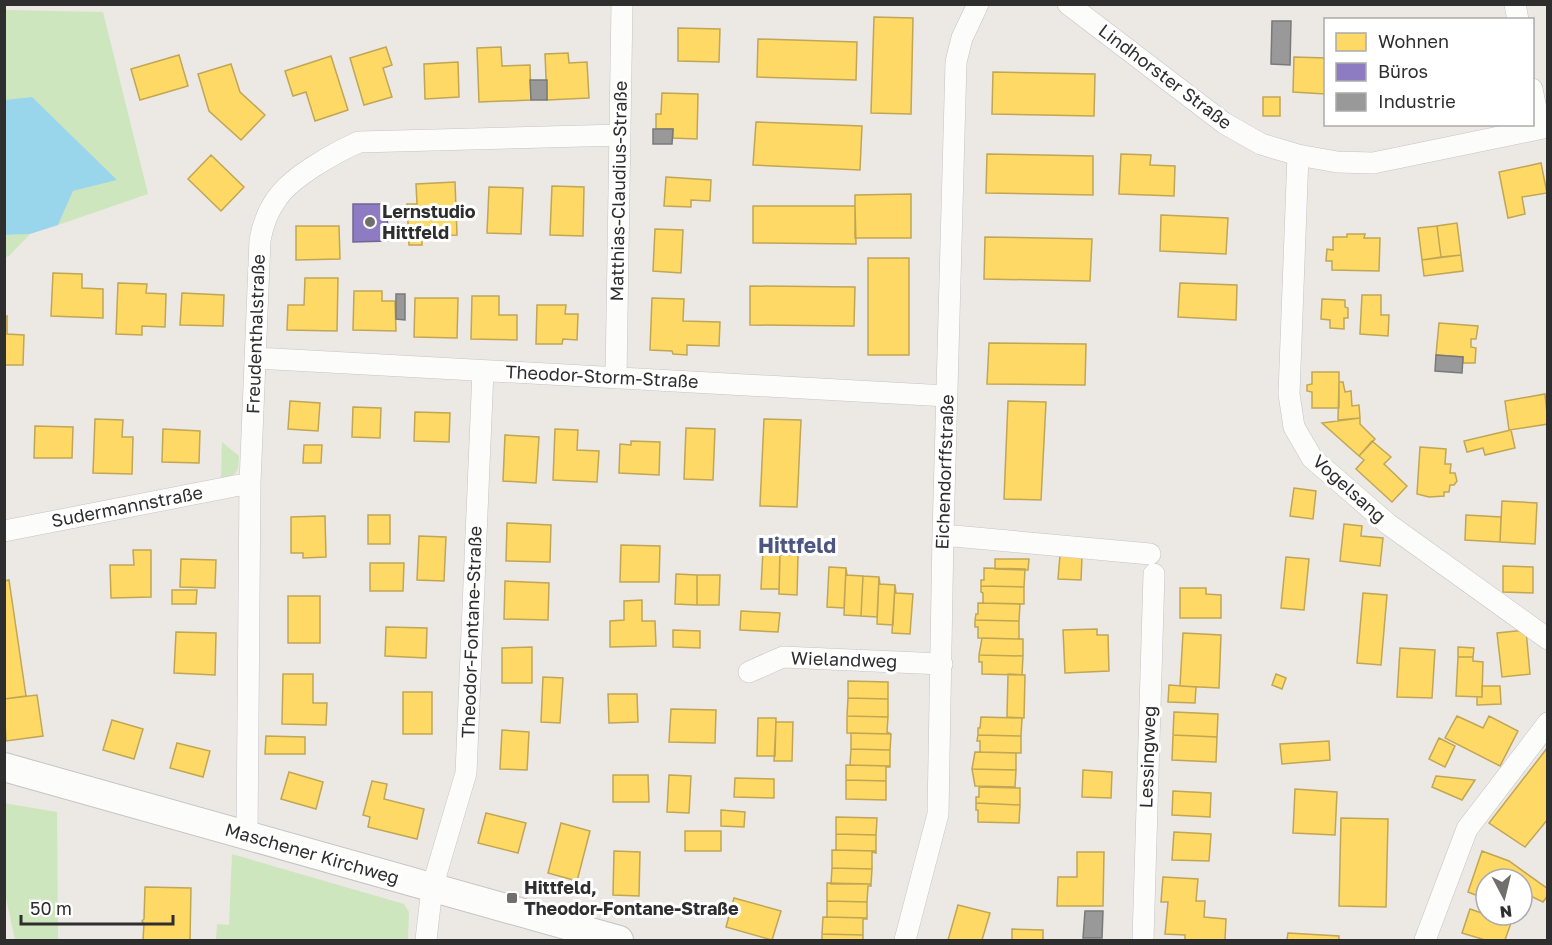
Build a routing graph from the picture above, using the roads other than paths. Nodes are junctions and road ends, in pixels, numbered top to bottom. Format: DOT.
graph roads {
  1 [pos="622,4"];
  2 [pos="978,4"];
  3 [pos="1068,4"];
  4 [pos="1534,93"];
  5 [pos="1544,128"];
  6 [pos="620,135"];
  7 [pos="1298,155"];
  8 [pos="256,358"];
  9 [pos="483,370"];
  10 [pos="616,378"];
  11 [pos="947,396"];
  12 [pos="249,483"];
  13 [pos="4,531"];
  14 [pos="943,535"];
  15 [pos="1548,639"];
  16 [pos="942,664"];
  17 [pos="748,672"];
  18 [pos="1548,723"];
  19 [pos="4,767"];
  20 [pos="247,836"];
  21 [pos="432,888"];
  22 [pos="426,940"];
  23 [pos="619,940"];
  24 [pos="905,940"];
  25 [pos="1143,940"];
  26 [pos="1425,940"];
  1 -- 6 [label="street, Matthias-Claudius-Straße"];
  2 -- 11 [label="street, Eichendorffstraße"];
  3 -- 7 [label="street, Lindhorster Straße"];
  4 -- 5 [label="street"];
  5 -- 7 [label="street, Lindhorster Straße"];
  6 -- 8 [label="street, Freudenthalstraße"];
  6 -- 10 [label="street, Matthias-Claudius-Straße"];
  7 -- 15 [label="street, Vogelsang"];
  8 -- 9 [label="street, Theodor-Storm-Straße"];
  8 -- 12 [label="street, Freudenthalstraße"];
  9 -- 10 [label="street, Theodor-Storm-Straße"];
  9 -- 21 [label="street, Theodor-Fontane-Straße"];
  10 -- 11 [label="street, Theodor-Storm-Straße"];
  11 -- 14 [label="street, Eichendorffstraße"];
  12 -- 13 [label="street, Sudermannstraße"];
  12 -- 20 [label="street, Freudenthalstraße"];
  14 -- 16 [label="street, Eichendorffstraße"];
  14 -- 25 [label="street, Lessingweg"];
  16 -- 17 [label="street, Wielandweg"];
  16 -- 24 [label="street, Eichendorffstraße"];
  18 -- 26 [label="street"];
  19 -- 20 [label="street, Maschener Kirchweg"];
  20 -- 21 [label="street, Maschener Kirchweg"];
  21 -- 22 [label="street, Theodor-Fontane-Straße"];
  21 -- 23 [label="street, Maschener Kirchweg"];
}
